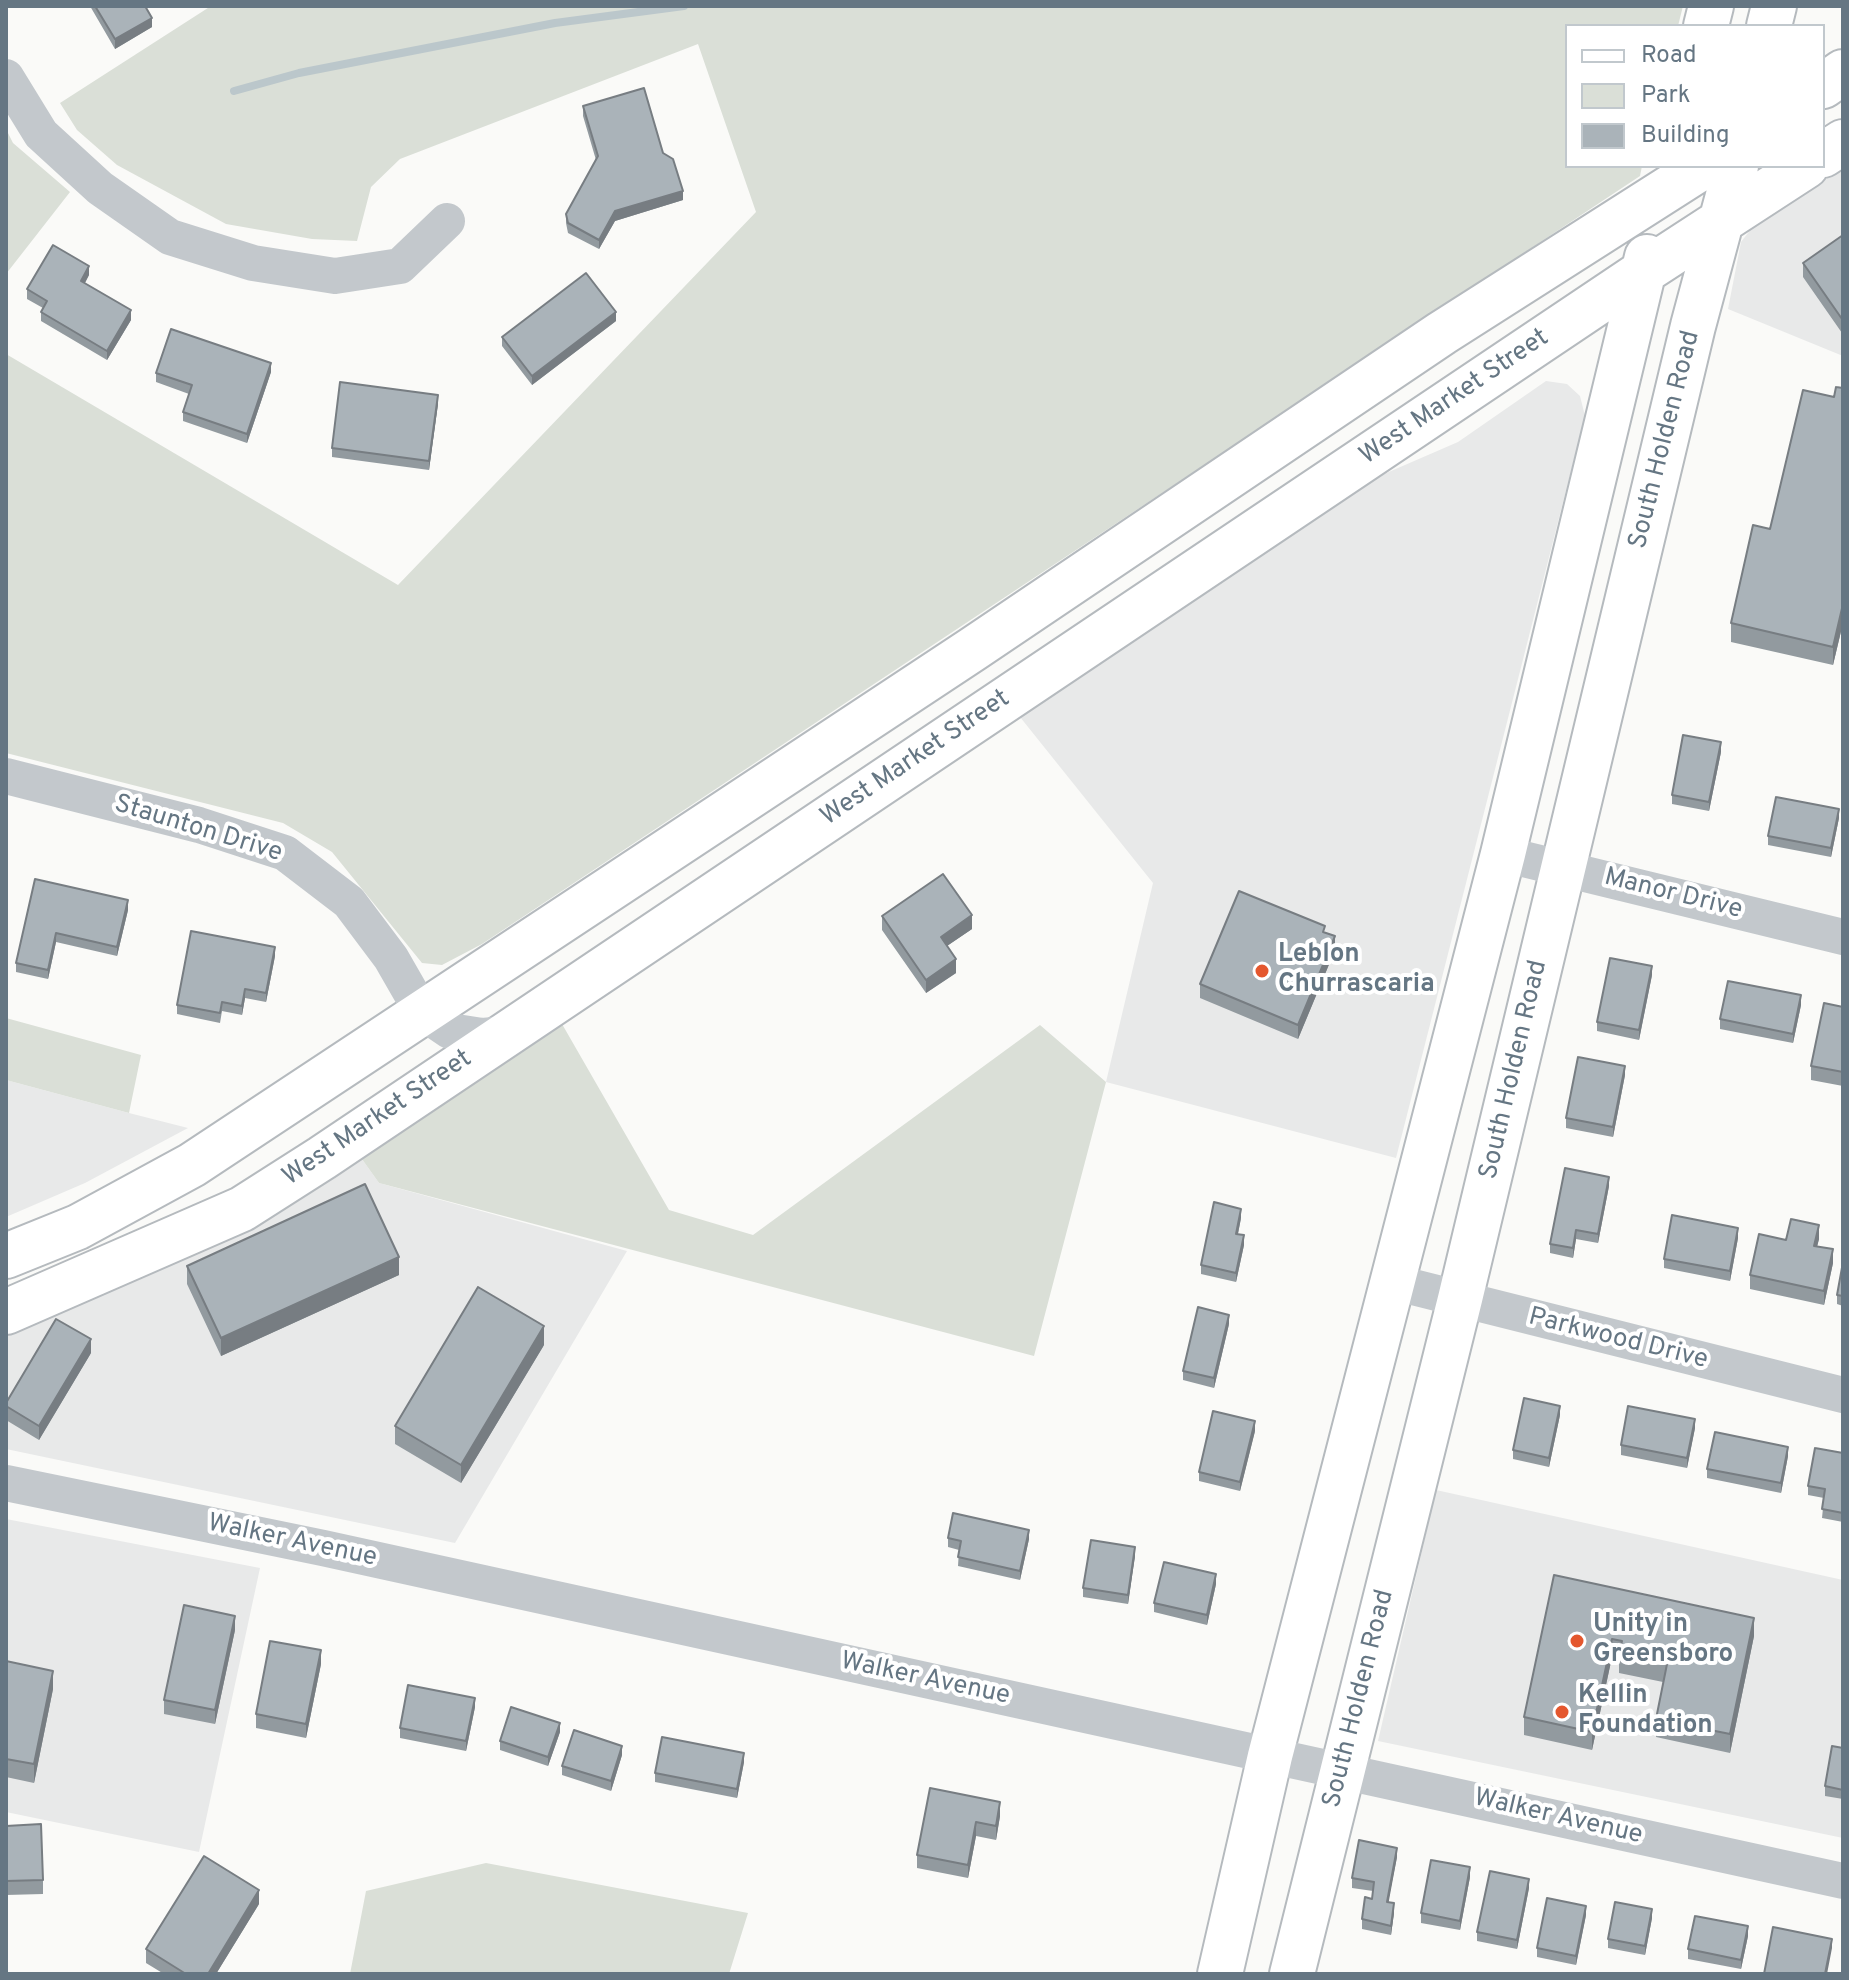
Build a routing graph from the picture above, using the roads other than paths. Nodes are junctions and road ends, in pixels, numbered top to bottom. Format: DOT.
graph roads {
  1 [pos="1843,72"];
  2 [pos="6,77"];
  3 [pos="1825,85"];
  4 [pos="1843,142"];
  5 [pos="1825,154"];
  6 [pos="1699,168"];
  7 [pos="1735,168"];
  8 [pos="1803,168"];
  9 [pos="1669,179"];
  10 [pos="447,221"];
  11 [pos="1719,223"];
  12 [pos="1643,272"];
  13 [pos="6,776"];
  14 [pos="1503,854"];
  15 [pos="1563,868"];
  16 [pos="1843,937"];
  17 [pos="422,1012"];
  18 [pos="506,1034"];
  19 [pos="6,1256"];
  20 [pos="1393,1282"];
  21 [pos="1460,1299"];
  22 [pos="6,1312"];
  23 [pos="1843,1395"];
  24 [pos="6,1483"];
  25 [pos="1270,1756"];
  26 [pos="1342,1770"];
  27 [pos="1843,1881"];
  28 [pos="1220,1974"];
  29 [pos="1292,1974"];
  1 -- 3 [label="main road"];
  2 -- 10 [label="street"];
  4 -- 5 [label="main road"];
  6 -- 9 [label="main road"];
  7 -- 11 [label="main road, South Holden Road"];
  8 -- 11 [label="main road, West Market Street"];
  9 -- 12 [label="main road"];
  9 -- 17 [label="main road"];
  11 -- 12 [label="main road, West Market Street"];
  11 -- 15 [label="main road, South Holden Road"];
  12 -- 14 [label="main road"];
  12 -- 18 [label="main road, West Market Street"];
  13 -- 17 [label="street, Staunton Drive"];
  14 -- 15 [label="street, Manor Drive"];
  14 -- 20 [label="main road"];
  15 -- 16 [label="street, Manor Drive"];
  15 -- 21 [label="main road, South Holden Road"];
  17 -- 18 [label="street, Staunton Drive"];
  17 -- 19 [label="main road"];
  18 -- 22 [label="main road, West Market Street"];
  20 -- 21 [label="street, Parkwood Drive"];
  20 -- 25 [label="main road"];
  21 -- 23 [label="street, Parkwood Drive"];
  21 -- 26 [label="main road, South Holden Road"];
  24 -- 25 [label="street, Walker Avenue"];
  25 -- 26 [label="street, Walker Avenue"];
  25 -- 28 [label="main road"];
  26 -- 27 [label="street, Walker Avenue"];
  26 -- 29 [label="main road, South Holden Road"];
}
